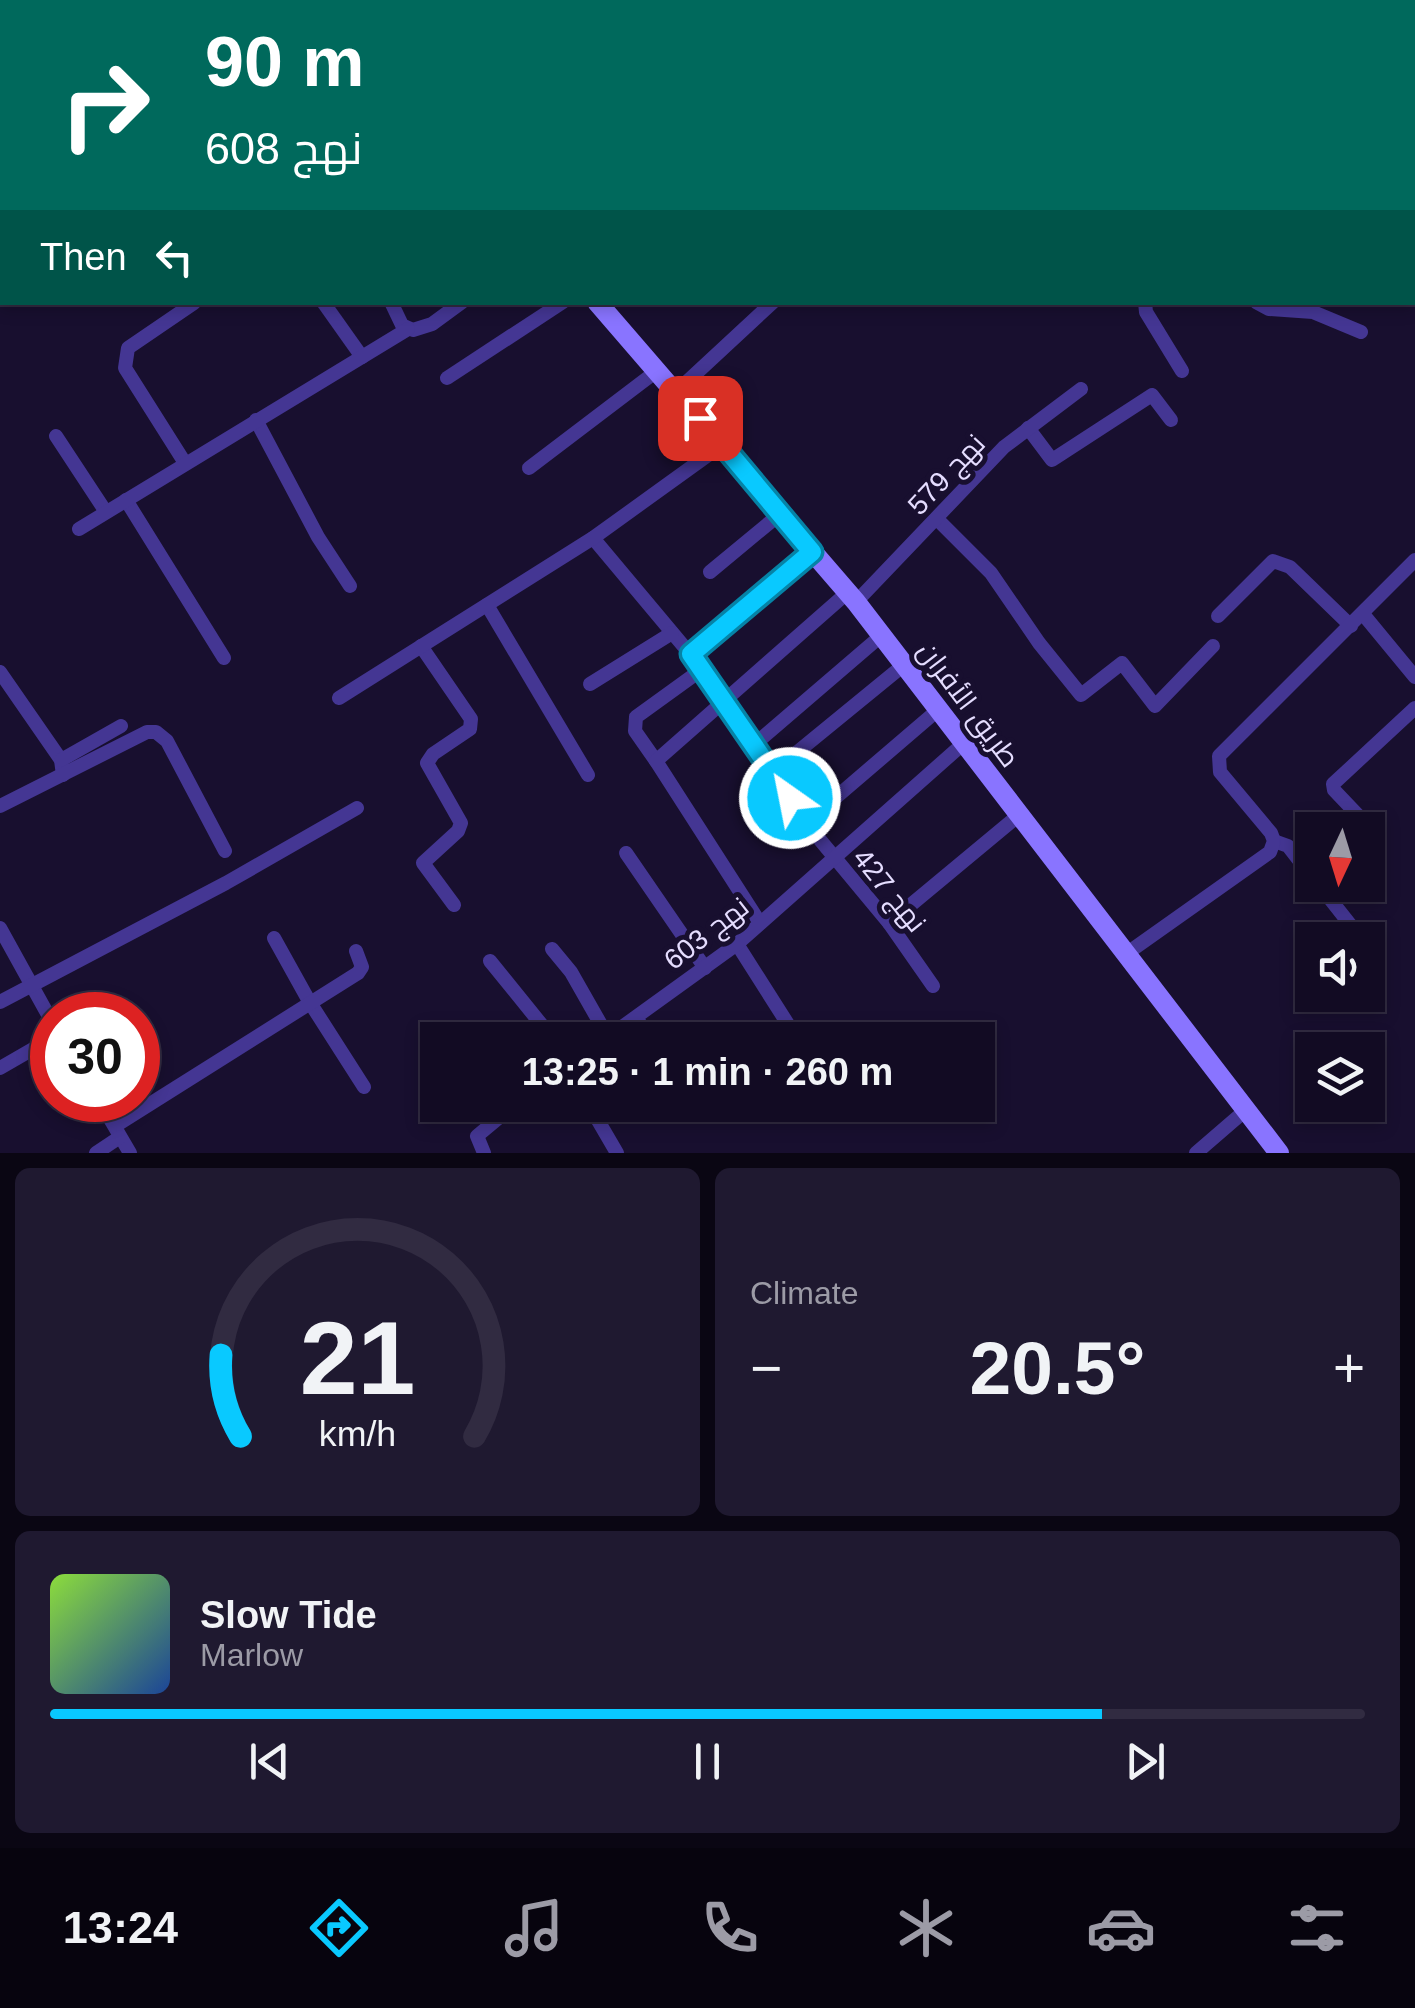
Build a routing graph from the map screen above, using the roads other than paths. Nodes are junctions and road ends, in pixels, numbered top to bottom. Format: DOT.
graph roads {
  1 [pos="192,305"];
  2 [pos="325,305"];
  3 [pos="392,305"];
  4 [pos="458,305"];
  5 [pos="558,305"];
  6 [pos="599,305"];
  7 [pos="770,305"];
  8 [pos="1145,305"];
  9 [pos="1262,305"];
  10 [pos="408,329"];
  11 [pos="1361,332"];
  12 [pos="362,357"];
  13 [pos="658,370"];
  14 [pos="1182,371"];
  15 [pos="447,378"];
  16 [pos="1081,390"];
  17 [pos="676,392"];
  18 [pos="256,420"];
  19 [pos="1170,420"];
  20 [pos="1028,428"];
  21 [pos="56,436"];
  22 [pos="722,445"];
  23 [pos="185,463"];
  24 [pos="529,468"];
  25 [pos="126,500"];
  26 [pos="106,512"];
  27 [pos="780,514"];
  28 [pos="938,520"];
  29 [pos="79,529"];
  30 [pos="593,538"];
  31 [pos="812,552"];
  32 [pos="1415,560"];
  33 [pos="710,572"];
  34 [pos="350,586"];
  35 [pos="852,597"];
  36 [pos="487,605"];
  37 [pos="1363,614"];
  38 [pos="1218,616"];
  39 [pos="1351,626"];
  40 [pos="672,634"];
  41 [pos="882,635"];
  42 [pos="422,646"];
  43 [pos="1212,646"];
  44 [pos="691,654"];
  45 [pos="224,658"];
  46 [pos="905,664"];
  47 [pos="700,670"];
  48 [pos="0,672"];
  49 [pos="1415,677"];
  50 [pos="590,684"];
  51 [pos="339,698"];
  52 [pos="724,703"];
  53 [pos="1415,708"];
  54 [pos="938,709"];
  55 [pos="121,726"];
  56 [pos="964,743"];
  57 [pos="755,744"];
  58 [pos="656,760"];
  59 [pos="62,768"];
  60 [pos="773,772"];
  61 [pos="588,775"];
  62 [pos="0,806"];
  63 [pos="357,808"];
  64 [pos="1355,812"];
  65 [pos="1019,815"];
  66 [pos="806,823"];
  67 [pos="1274,841"];
  68 [pos="226,851"];
  69 [pos="626,854"];
  70 [pos="1295,855"];
  71 [pos="831,857"];
  72 [pos="454,904"];
  73 [pos="889,923"];
  74 [pos="760,924"];
  75 [pos="0,928"];
  76 [pos="274,938"];
  77 [pos="736,944"];
  78 [pos="552,949"];
  79 [pos="356,951"];
  80 [pos="1126,954"];
  81 [pos="490,961"];
  82 [pos="705,968"];
  83 [pos="30,984"];
  84 [pos="932,986"];
  85 [pos="35,992"];
  86 [pos="0,1002"];
  87 [pos="308,1002"];
  88 [pos="636,1018"];
  89 [pos="542,1022"];
  90 [pos="597,1022"];
  91 [pos="630,1022"];
  92 [pos="639,1022"];
  93 [pos="786,1022"];
  94 [pos="30,1051"];
  95 [pos="0,1068"];
  96 [pos="364,1087"];
  97 [pos="1247,1109"];
  98 [pos="111,1122"];
  99 [pos="494,1122"];
  100 [pos="598,1122"];
  101 [pos="117,1132"];
  102 [pos="613,1151"];
  103 [pos="96,1153"];
  104 [pos="130,1153"];
  105 [pos="484,1153"];
  106 [pos="1196,1153"];
  107 [pos="1280,1153"];
  1 -- 23 [label="street"];
  2 -- 12 [label="street"];
  3 -- 10 [label="street"];
  4 -- 10 [label="street"];
  5 -- 15 [label="street"];
  6 -- 13 [label="main road, طريق الأفران"];
  7 -- 17 [label="street"];
  8 -- 14 [label="street"];
  9 -- 11 [label="street"];
  10 -- 12 [label="street"];
  12 -- 18 [label="street"];
  13 -- 17 [label="main road, طريق الأفران"];
  13 -- 24 [label="street"];
  16 -- 20 [label="street, نهج 579"];
  17 -- 22 [label="main road, طريق الأفران"];
  18 -- 23 [label="street"];
  18 -- 34 [label="street"];
  19 -- 20 [label="street"];
  20 -- 28 [label="street, نهج 579"];
  21 -- 26 [label="street"];
  22 -- 27 [label="main road, طريق الأفران"];
  22 -- 30 [label="street"];
  23 -- 25 [label="street"];
  25 -- 26 [label="street"];
  25 -- 45 [label="street"];
  26 -- 29 [label="street"];
  27 -- 31 [label="main road, طريق الأفران"];
  27 -- 33 [label="street"];
  28 -- 35 [label="street, نهج 579"];
  28 -- 43 [label="street"];
  30 -- 36 [label="street"];
  30 -- 40 [label="street, نهج 427"];
  31 -- 35 [label="main road, طريق الأفران"];
  31 -- 44 [label="street"];
  32 -- 37 [label="street"];
  35 -- 41 [label="main road, طريق الأفران"];
  35 -- 52 [label="street, نهج 579"];
  36 -- 42 [label="street"];
  36 -- 61 [label="street"];
  37 -- 39 [label="street"];
  37 -- 49 [label="street"];
  38 -- 39 [label="street"];
  39 -- 67 [label="street"];
  40 -- 44 [label="street, نهج 427"];
  40 -- 50 [label="street"];
  41 -- 46 [label="main road, طريق الأفران"];
  41 -- 57 [label="street"];
  42 -- 51 [label="street"];
  42 -- 72 [label="street"];
  44 -- 47 [label="street, نهج 427"];
  46 -- 54 [label="main road, طريق الأفران"];
  46 -- 60 [label="street"];
  47 -- 52 [label="street, نهج 427"];
  47 -- 58 [label="street"];
  48 -- 59 [label="street"];
  52 -- 57 [label="street, نهج 427"];
  52 -- 58 [label="street, نهج 579"];
  53 -- 64 [label="street"];
  54 -- 56 [label="main road, طريق الأفران"];
  54 -- 66 [label="street"];
  55 -- 59 [label="street"];
  56 -- 65 [label="main road, طريق الأفران"];
  56 -- 71 [label="street, نهج 603"];
  57 -- 60 [label="street, نهج 427"];
  58 -- 74 [label="street"];
  59 -- 62 [label="street"];
  59 -- 68 [label="street"];
  60 -- 66 [label="street, نهج 427"];
  63 -- 83 [label="street"];
  65 -- 73 [label="street"];
  65 -- 80 [label="main road, طريق الأفران"];
  66 -- 71 [label="street, نهج 427"];
  67 -- 70 [label="street"];
  67 -- 80 [label="street"];
  69 -- 82 [label="street"];
  71 -- 73 [label="street, نهج 427"];
  71 -- 74 [label="street, نهج 603"];
  73 -- 84 [label="street, نهج 427"];
  74 -- 77 [label="street, نهج 603"];
  75 -- 83 [label="street"];
  76 -- 87 [label="street"];
  77 -- 82 [label="street, نهج 603"];
  77 -- 93 [label="street"];
  78 -- 90 [label="street"];
  79 -- 87 [label="street"];
  80 -- 97 [label="main road, طريق الأفران"];
  81 -- 89 [label="street"];
  82 -- 88 [label="street, نهج 603"];
  83 -- 85 [label="street"];
  83 -- 86 [label="street"];
  87 -- 96 [label="street"];
  87 -- 101 [label="street"];
  88 -- 91 [label="street, نهج 603"];
  88 -- 92 [label="street"];
  94 -- 95 [label="street"];
  97 -- 106 [label="street"];
  97 -- 107 [label="main road, طريق الأفران"];
  98 -- 101 [label="street"];
  99 -- 105 [label="street"];
  100 -- 102 [label="street"];
  101 -- 103 [label="street"];
  101 -- 104 [label="street"];
}
